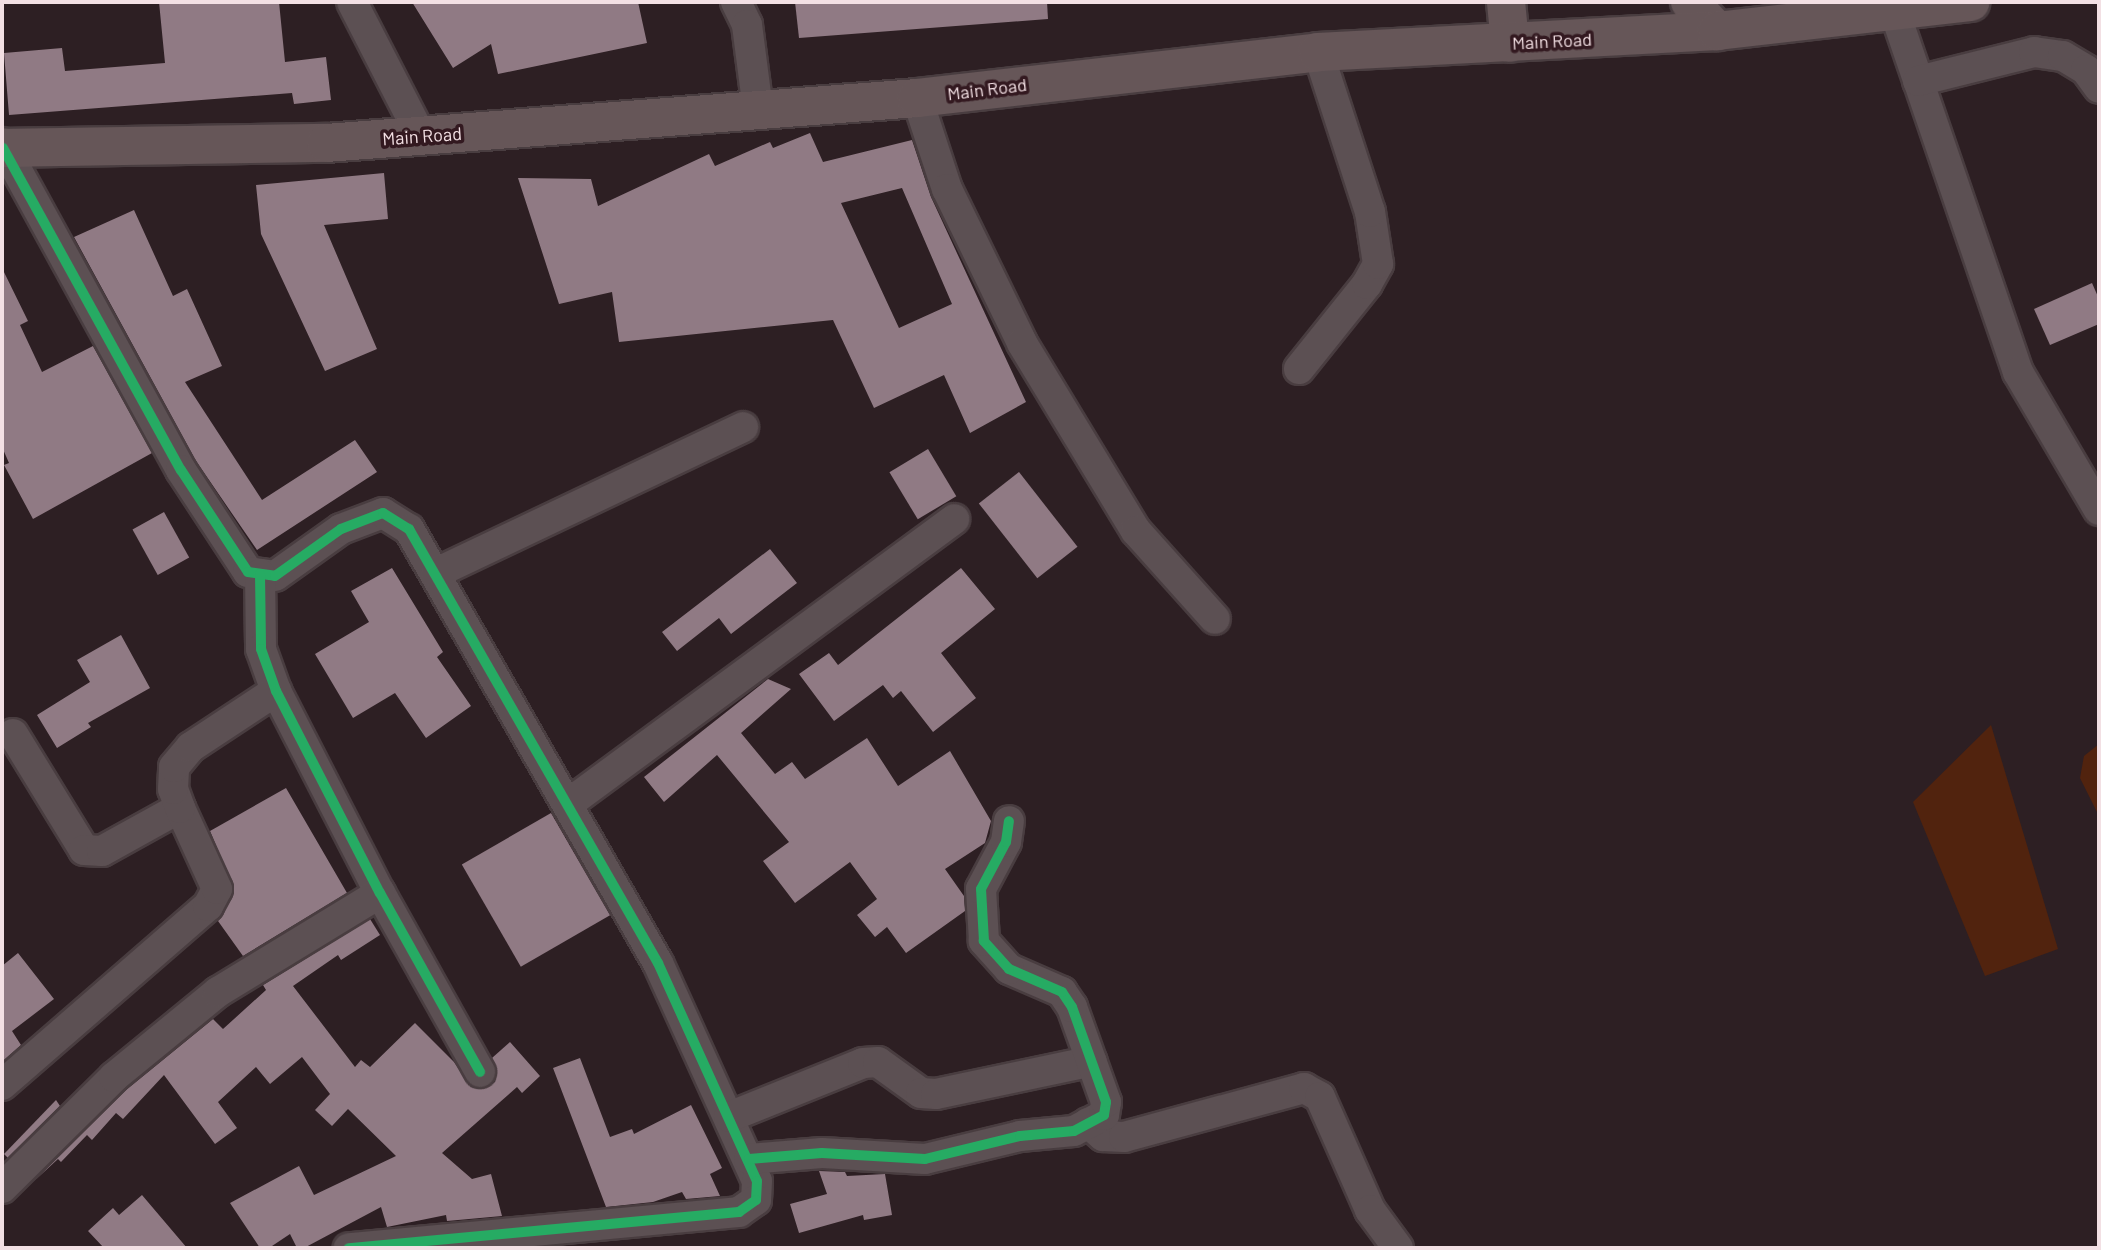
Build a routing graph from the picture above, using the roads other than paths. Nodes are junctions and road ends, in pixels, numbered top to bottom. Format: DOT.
graph roads {
  1 [pos="352,2"];
  2 [pos="736,2"];
  3 [pos="1506,2"];
  4 [pos="1690,2"];
  5 [pos="1970,2"];
  6 [pos="1904,6"];
  7 [pos="1717,31"];
  8 [pos="1510,43"];
  9 [pos="1318,52"];
  10 [pos="1918,81"];
  11 [pos="2099,88"];
  12 [pos="917,97"];
  13 [pos="758,110"];
  14 [pos="421,136"];
  15 [pos="2,146"];
  16 [pos="1299,369"];
  17 [pos="743,427"];
  18 [pos="2099,510"];
  19 [pos="954,519"];
  20 [pos="436,573"];
  21 [pos="260,574"];
  22 [pos="1214,619"];
  23 [pos="276,691"];
  24 [pos="13,734"];
  25 [pos="568,804"];
  26 [pos="180,808"];
  27 [pos="1009,821"];
  28 [pos="380,893"];
  29 [pos="1091,1061"];
  30 [pos="480,1072"];
  31 [pos="2,1085"];
  32 [pos="729,1117"];
  33 [pos="1088,1124"];
  34 [pos="749,1159"];
  35 [pos="2,1188"];
  36 [pos="394,1245"];
  37 [pos="349,1248"];
  38 [pos="1398,1248"];
  1 -- 14 [label="street"];
  2 -- 13 [label="street"];
  3 -- 8 [label="main road"];
  4 -- 7 [label="main road"];
  5 -- 6 [label="main road, Main Road"];
  6 -- 7 [label="main road, Main Road"];
  6 -- 10 [label="street"];
  7 -- 8 [label="main road, Main Road"];
  8 -- 9 [label="main road, Main Road"];
  9 -- 12 [label="main road, Main Road"];
  9 -- 16 [label="street"];
  10 -- 11 [label="street"];
  10 -- 18 [label="street"];
  12 -- 13 [label="main road, Main Road"];
  12 -- 22 [label="street"];
  13 -- 14 [label="main road, Main Road"];
  14 -- 15 [label="main road, Main Road"];
  15 -- 21 [label="street"];
  17 -- 20 [label="street"];
  19 -- 25 [label="street"];
  20 -- 21 [label="street"];
  20 -- 25 [label="street"];
  21 -- 23 [label="street"];
  23 -- 26 [label="street"];
  23 -- 28 [label="street"];
  24 -- 26 [label="street"];
  25 -- 32 [label="street"];
  26 -- 31 [label="street"];
  27 -- 29 [label="street"];
  28 -- 30 [label="street"];
  28 -- 35 [label="street"];
  29 -- 32 [label="street"];
  29 -- 33 [label="street"];
  32 -- 34 [label="street"];
  33 -- 34 [label="street"];
  33 -- 38 [label="street"];
  34 -- 36 [label="street"];
  36 -- 37 [label="street"];
}
